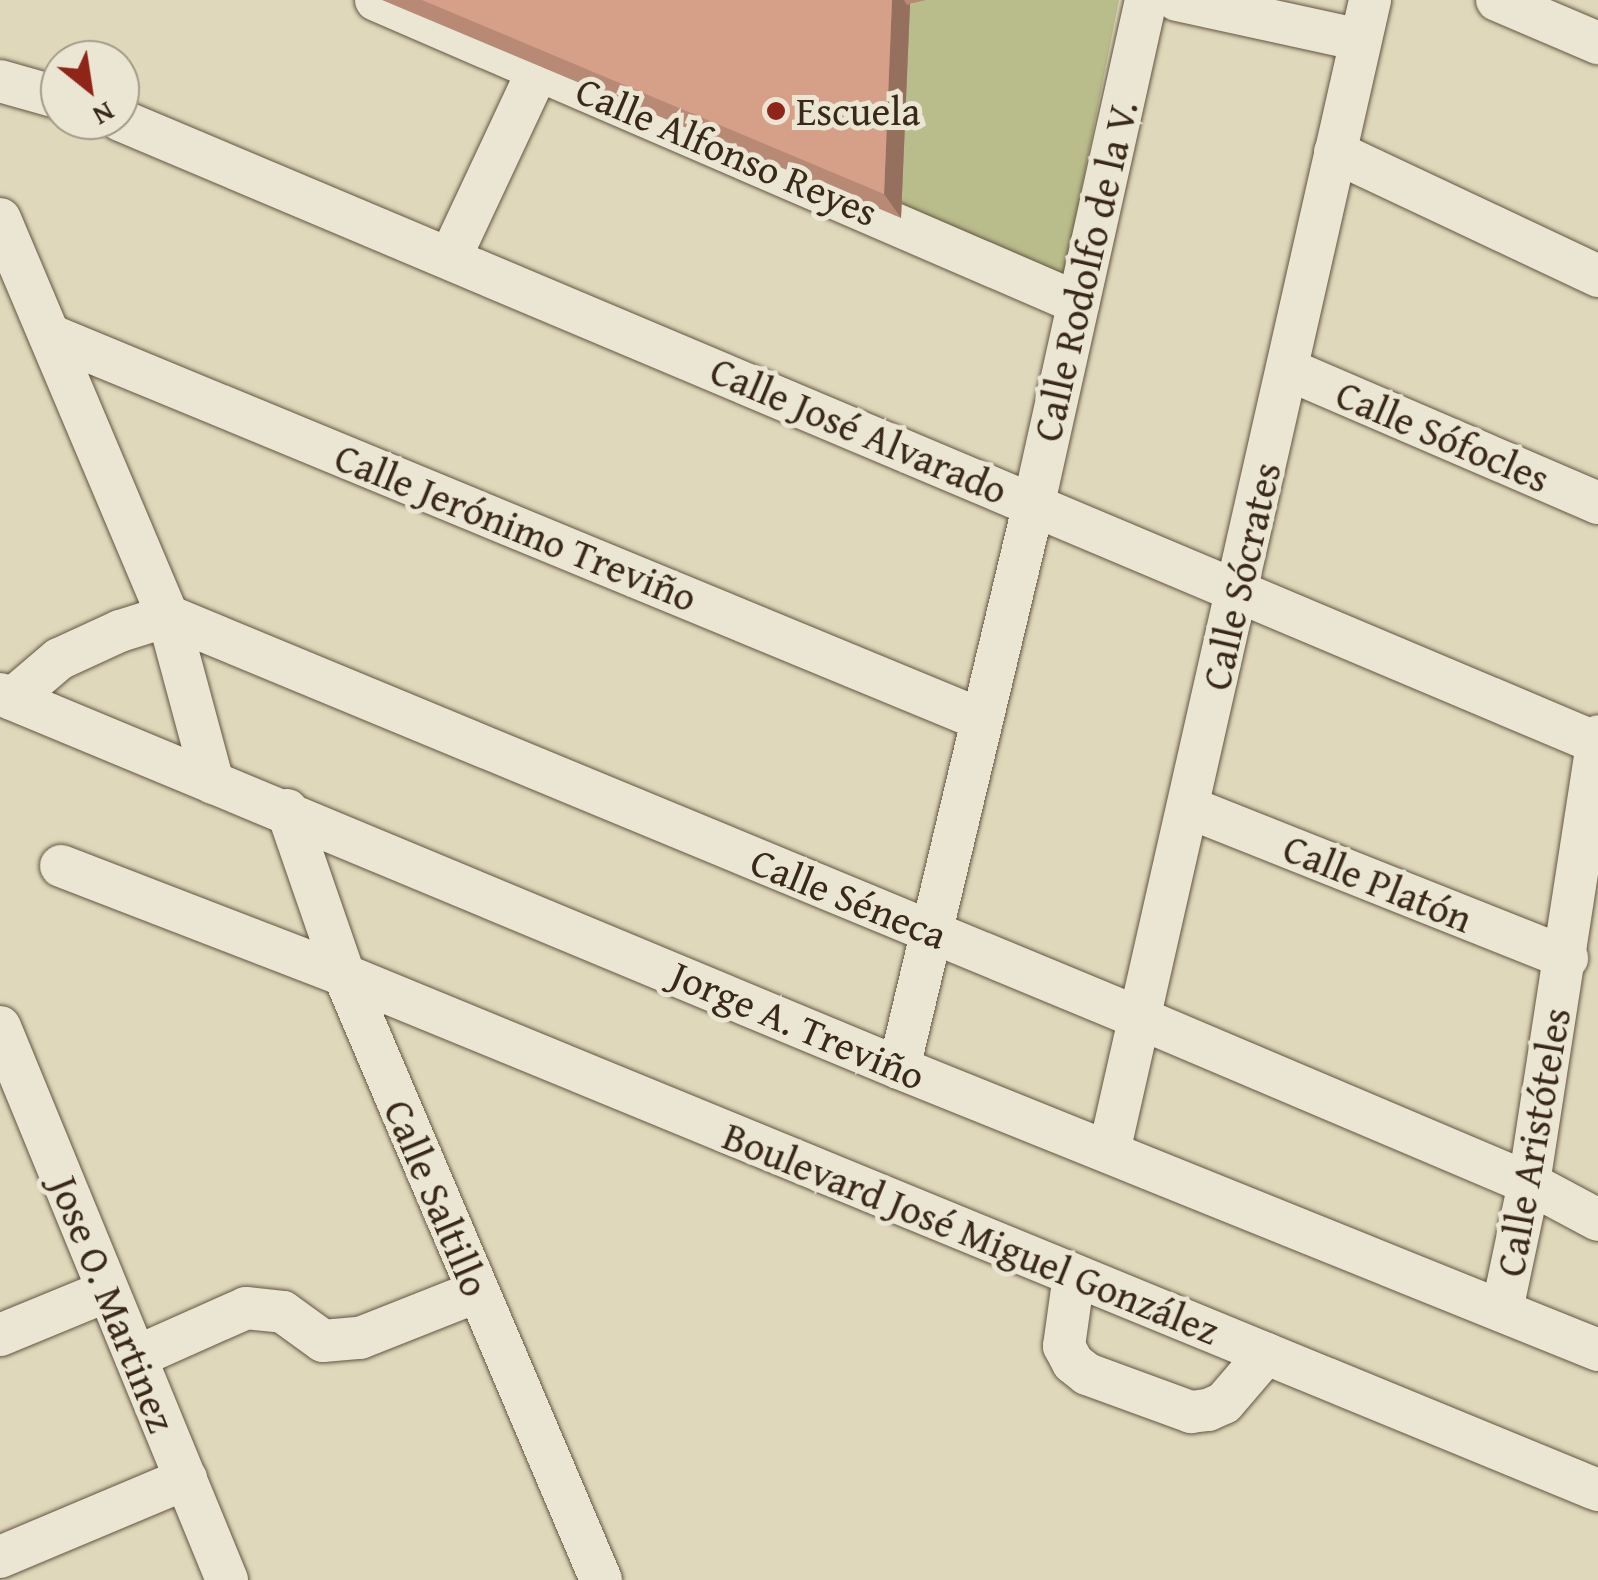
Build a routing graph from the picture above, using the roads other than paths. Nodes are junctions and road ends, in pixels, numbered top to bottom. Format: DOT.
graph roads {
  1 [pos="376,0"];
  2 [pos="1146,0"];
  3 [pos="1177,0"];
  4 [pos="1497,0"];
  5 [pos="1365,20"];
  6 [pos="1598,44"];
  7 [pos="538,70"];
  8 [pos="0,81"];
  9 [pos="40,92"];
  10 [pos="140,128"];
  11 [pos="1335,152"];
  12 [pos="0,219"];
  13 [pos="450,258"];
  14 [pos="1598,276"];
  15 [pos="1078,302"];
  16 [pos="52,336"];
  17 [pos="1287,370"];
  18 [pos="1034,503"];
  19 [pos="1598,503"];
  20 [pos="1236,592"];
  21 [pos="168,616"];
  22 [pos="6,696"];
  23 [pos="980,719"];
  24 [pos="1598,740"];
  25 [pos="213,782"];
  26 [pos="1190,808"];
  27 [pos="287,810"];
  28 [pos="61,866"];
  29 [pos="932,932"];
  30 [pos="1566,958"];
  31 [pos="344,975"];
  32 [pos="1137,1017"];
  33 [pos="0,1028"];
  34 [pos="899,1068"];
  35 [pos="12,1092"];
  36 [pos="1109,1152"];
  37 [pos="1529,1183"];
  38 [pos="1598,1220"];
  39 [pos="1074,1275"];
  40 [pos="107,1291"];
  41 [pos="476,1292"];
  42 [pos="1502,1310"];
  43 [pos="0,1335"];
  44 [pos="1598,1350"];
  45 [pos="1266,1354"];
  46 [pos="136,1357"];
  47 [pos="186,1479"];
  48 [pos="1598,1490"];
  49 [pos="0,1556"];
  50 [pos="227,1580"];
  51 [pos="601,1580"];
  1 -- 7 [label="street, Calle Alfonso Reyes"];
  2 -- 15 [label="street, Calle Rodolfo de la V."];
  3 -- 5 [label="street"];
  4 -- 6 [label="street"];
  5 -- 11 [label="street, Calle Sócrates"];
  7 -- 13 [label="street"];
  7 -- 15 [label="street, Calle Alfonso Reyes"];
  8 -- 9 [label="street"];
  10 -- 13 [label="street, Calle José Alvarado"];
  11 -- 14 [label="street"];
  11 -- 17 [label="street, Calle Sócrates"];
  12 -- 16 [label="street"];
  13 -- 18 [label="street, Calle José Alvarado"];
  15 -- 18 [label="street, Calle Rodolfo de la V."];
  16 -- 21 [label="street"];
  16 -- 23 [label="street, Calle Jerónimo Treviño"];
  17 -- 19 [label="street, Calle Sófocles"];
  17 -- 20 [label="street, Calle Sócrates"];
  18 -- 20 [label="street, Calle José Alvarado"];
  18 -- 23 [label="street, Calle Rodolfo de la V."];
  20 -- 24 [label="street, Calle José Alvarado"];
  20 -- 26 [label="street, Calle Sócrates"];
  21 -- 22 [label="street"];
  21 -- 25 [label="street"];
  21 -- 29 [label="street, Calle Séneca"];
  22 -- 25 [label="street, Jorge A. Treviño"];
  23 -- 29 [label="street, Calle Rodolfo de la V."];
  24 -- 30 [label="street, Calle Aristóteles"];
  25 -- 27 [label="street, Jorge A. Treviño"];
  26 -- 30 [label="street, Calle Platón"];
  26 -- 32 [label="street, Calle Sócrates"];
  27 -- 31 [label="street, Calle Saltillo"];
  27 -- 34 [label="street, Jorge A. Treviño"];
  28 -- 31 [label="street, Boulevard José Miguel González"];
  29 -- 32 [label="street, Calle Séneca"];
  29 -- 34 [label="street, Calle Rodolfo de la V."];
  30 -- 37 [label="street, Calle Aristóteles"];
  31 -- 39 [label="street, Boulevard José Miguel González"];
  31 -- 41 [label="street, Calle Saltillo"];
  32 -- 36 [label="street, Calle Sócrates"];
  32 -- 37 [label="street, Calle Séneca"];
  33 -- 35 [label="street, Jose O. Martinez"];
  34 -- 36 [label="street, Jorge A. Treviño"];
  35 -- 40 [label="street, Jose O. Martinez"];
  36 -- 42 [label="street, Jorge A. Treviño"];
  37 -- 38 [label="street, Calle Séneca"];
  37 -- 42 [label="street, Calle Aristóteles"];
  39 -- 45 [label="street, Boulevard José Miguel González"];
  39 -- 45 [label="street"];
  40 -- 43 [label="street"];
  40 -- 46 [label="street, Jose O. Martinez"];
  41 -- 46 [label="street"];
  41 -- 51 [label="street, Calle Saltillo"];
  42 -- 44 [label="street, Jorge A. Treviño"];
  45 -- 48 [label="street, Boulevard José Miguel González"];
  46 -- 47 [label="street, Jose O. Martinez"];
  47 -- 49 [label="street"];
  47 -- 50 [label="street, Jose O. Martinez"];
}
